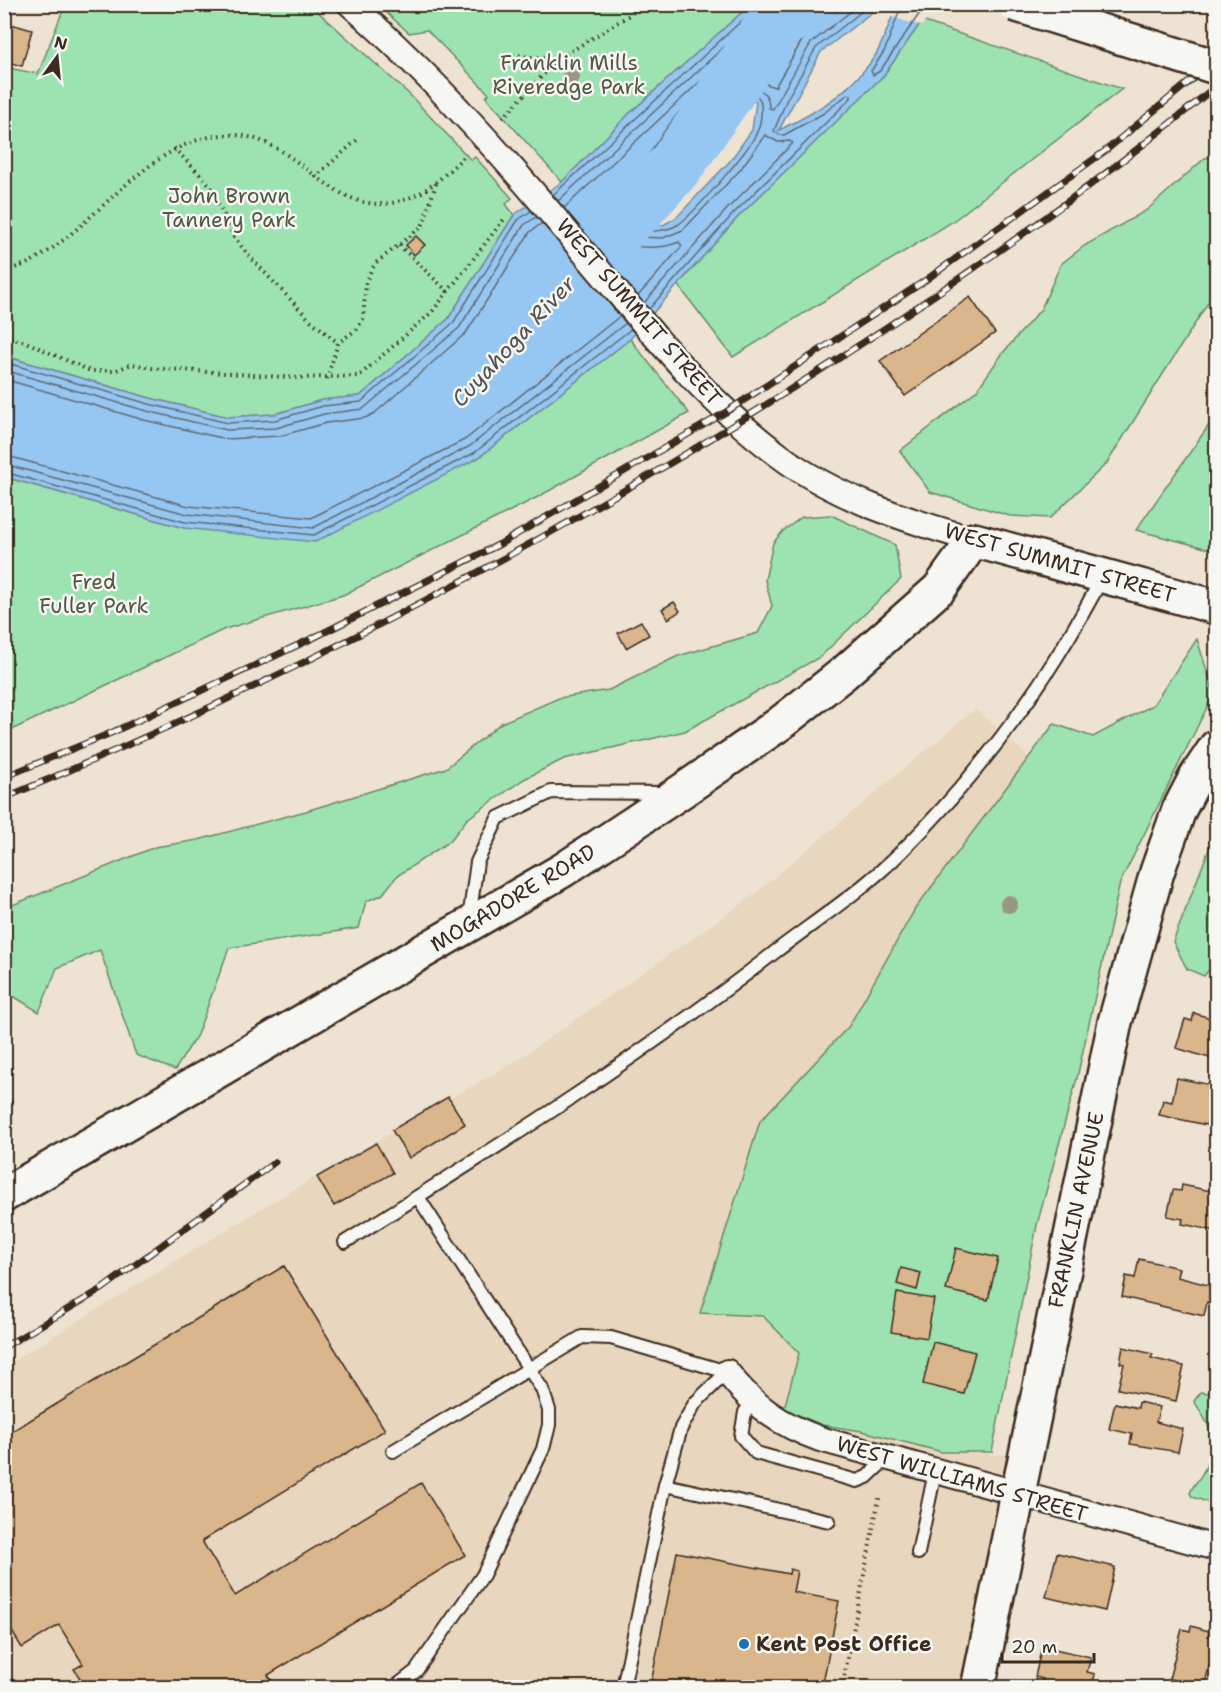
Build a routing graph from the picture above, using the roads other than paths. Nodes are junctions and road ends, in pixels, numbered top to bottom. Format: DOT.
graph roads {
  1 [pos="350,4"];
  2 [pos="1014,4"];
  3 [pos="1216,67"];
  4 [pos="974,540"];
  5 [pos="1103,575"];
  6 [pos="1216,607"];
  7 [pos="1216,747"];
  8 [pos="679,793"];
  9 [pos="468,926"];
  10 [pos="4,1195"];
  11 [pos="418,1197"];
  12 [pos="345,1242"];
  13 [pos="528,1368"];
  14 [pos="728,1372"];
  15 [pos="753,1402"];
  16 [pos="393,1451"];
  17 [pos="887,1458"];
  18 [pos="935,1472"];
  19 [pos="664,1485"];
  20 [pos="1017,1495"];
  21 [pos="830,1521"];
  22 [pos="1216,1548"];
  23 [pos="918,1553"];
  24 [pos="394,1688"];
  25 [pos="623,1688"];
  26 [pos="978,1688"];
  1 -- 4 [label="street, WEST SUMMIT STREET"];
  2 -- 3 [label="street, bridge"];
  4 -- 5 [label="street, WEST SUMMIT STREET"];
  4 -- 8 [label="street, MOGADORE ROAD"];
  5 -- 6 [label="street, WEST SUMMIT STREET"];
  5 -- 11 [label="lane"];
  7 -- 20 [label="street, FRANKLIN AVENUE"];
  8 -- 9 [label="street, MOGADORE ROAD"];
  8 -- 9 [label="lane"];
  9 -- 10 [label="street, MOGADORE ROAD"];
  11 -- 12 [label="lane"];
  11 -- 13 [label="lane"];
  13 -- 14 [label="lane"];
  13 -- 16 [label="lane"];
  13 -- 24 [label="lane"];
  14 -- 15 [label="street, WEST WILLIAMS STREET"];
  14 -- 19 [label="lane"];
  15 -- 17 [label="street, WEST WILLIAMS STREET"];
  15 -- 17 [label="lane"];
  17 -- 18 [label="street, WEST WILLIAMS STREET"];
  18 -- 20 [label="street, WEST WILLIAMS STREET"];
  18 -- 23 [label="lane"];
  19 -- 21 [label="lane"];
  19 -- 25 [label="lane"];
  20 -- 22 [label="street, WEST WILLIAMS STREET"];
  20 -- 26 [label="street, FRANKLIN AVENUE"];
}
